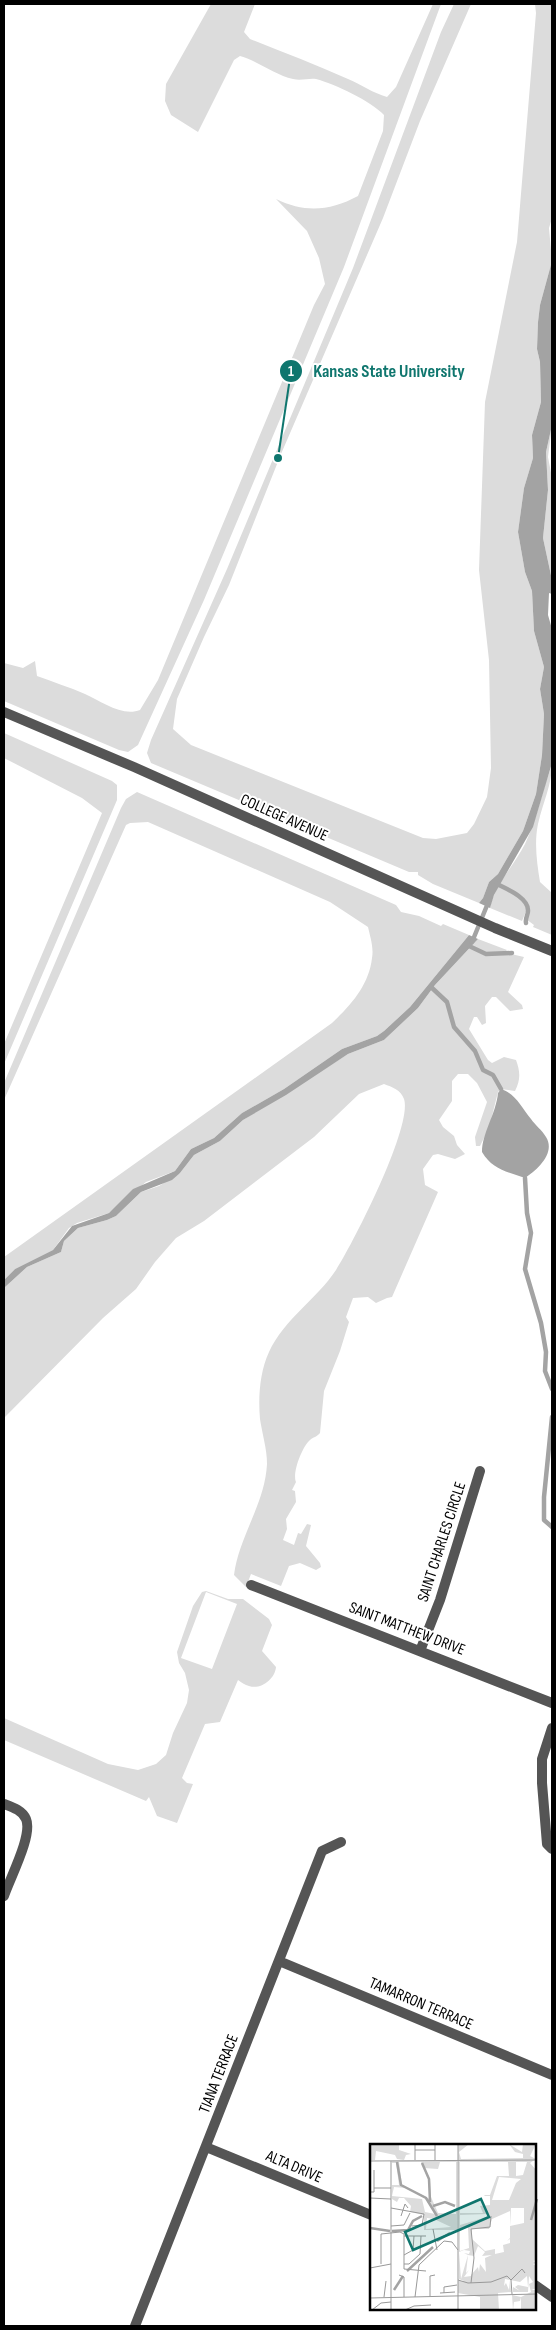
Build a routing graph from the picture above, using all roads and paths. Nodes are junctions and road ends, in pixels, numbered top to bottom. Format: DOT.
graph roads {
  1 [pos="4,712"];
  2 [pos="552,951"];
  3 [pos="480,1471"];
  4 [pos="251,1585"];
  5 [pos="420,1651"];
  6 [pos="552,1702"];
  7 [pos="552,1728"];
  8 [pos="4,1804"];
  9 [pos="341,1842"];
  10 [pos="552,1849"];
  11 [pos="4,1896"];
  12 [pos="279,1961"];
  13 [pos="552,2075"];
  14 [pos="206,2147"];
  15 [pos="370,2215"];
  16 [pos="536,2286"];
  17 [pos="552,2297"];
  18 [pos="135,2326"];
  1 -- 2 [label="street, COLLEGE AVENUE"];
  3 -- 5 [label="street, SAINT CHARLES CIRCLE"];
  4 -- 5 [label="street, SAINT MATTHEW DRIVE"];
  5 -- 6 [label="street, SAINT MATTHEW DRIVE"];
  7 -- 10 [label="street"];
  8 -- 11 [label="street"];
  9 -- 12 [label="street, TIANA TERRACE"];
  12 -- 13 [label="street, TAMARRON TERRACE"];
  12 -- 14 [label="street, TIANA TERRACE"];
  14 -- 15 [label="street, ALTA DRIVE"];
  14 -- 18 [label="street, TIANA TERRACE"];
  16 -- 17 [label="street"];
}
